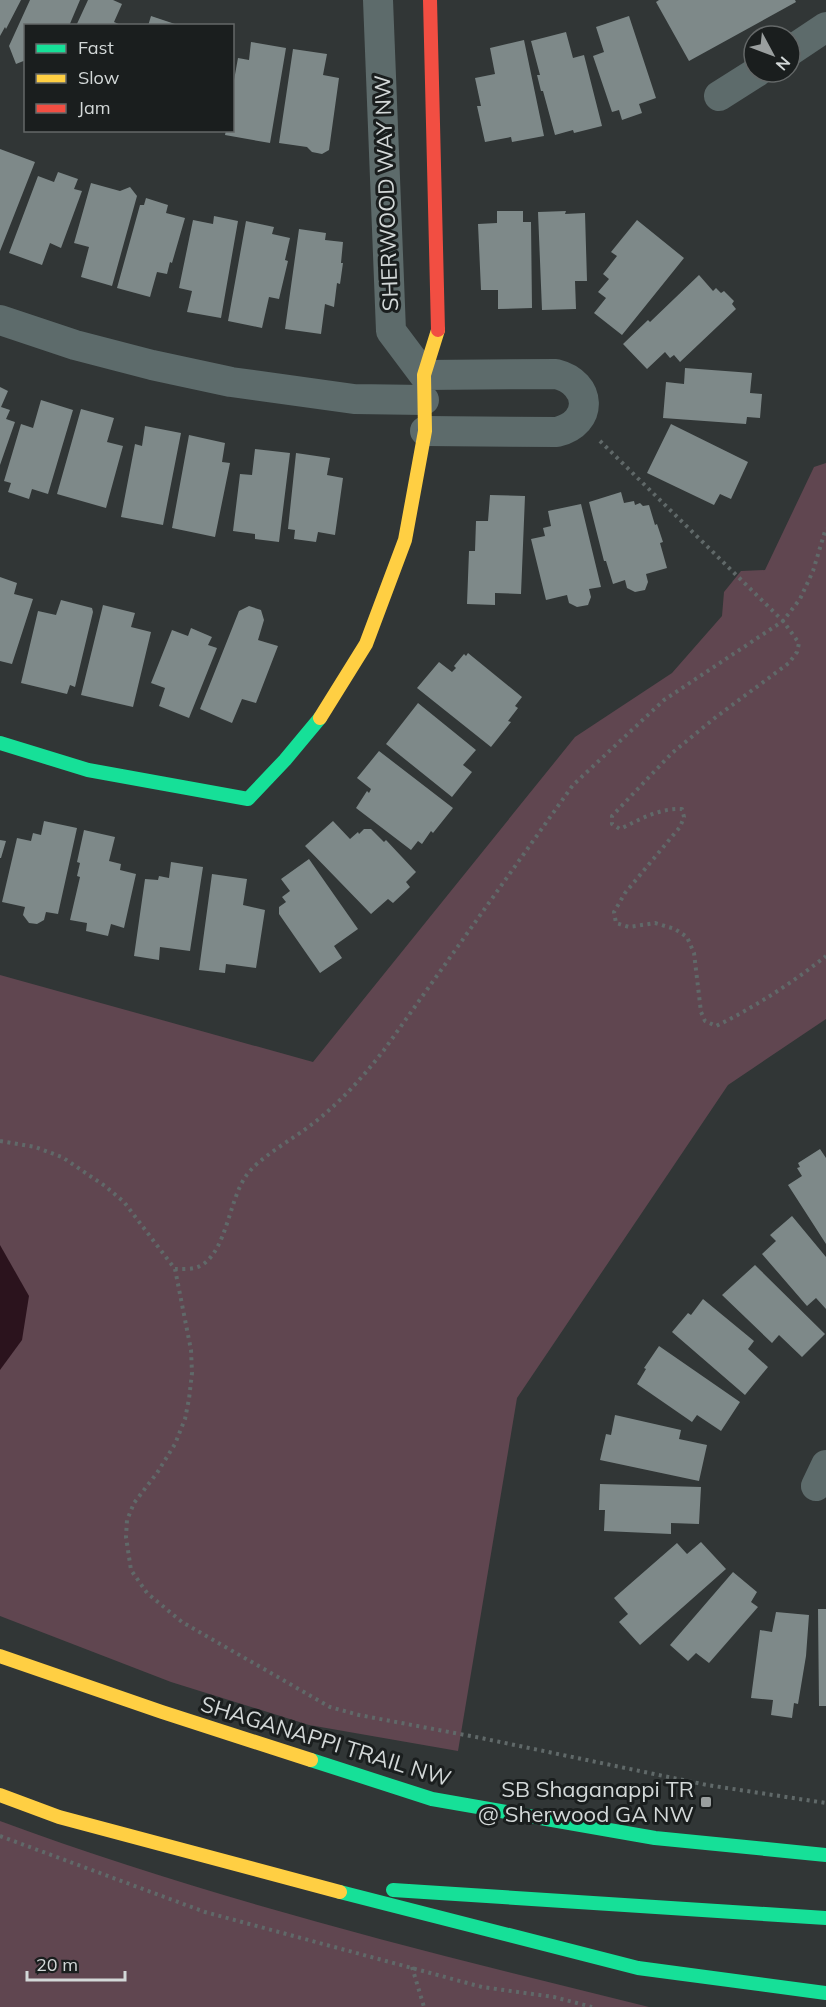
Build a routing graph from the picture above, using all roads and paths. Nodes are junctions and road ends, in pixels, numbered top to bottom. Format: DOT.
graph roads {
  1 [pos="378,0"];
  2 [pos="430,0"];
  3 [pos="826,27"];
  4 [pos="802,43"];
  5 [pos="742,81"];
  6 [pos="719,96"];
  7 [pos="0,320"];
  8 [pos="424,388"];
  9 [pos="579,420"];
  10 [pos="425,431"];
  11 [pos="826,528"];
  12 [pos="783,621"];
  13 [pos="0,743"];
  14 [pos="826,956"];
  15 [pos="0,1141"];
  16 [pos="175,1269"];
  17 [pos="0,1656"];
  18 [pos="0,1795"];
  19 [pos="826,1803"];
  20 [pos="0,1836"];
  21 [pos="826,1855"];
  22 [pos="311,1884"];
  23 [pos="826,1918"];
  24 [pos="412,1967"];
  25 [pos="826,1993"];
  26 [pos="424,2007"];
  27 [pos="592,2007"];
  1 -- 8 [label="street, SHERWOOD WAY NW"];
  2 -- 8 [label="main road"];
  3 -- 4 [label="street"];
  5 -- 6 [label="street"];
  7 -- 8 [label="street"];
  8 -- 9 [label="street"];
  8 -- 10 [label="main road"];
  9 -- 10 [label="street"];
  9 -- 12 [label="path"];
  10 -- 13 [label="main road"];
  11 -- 12 [label="path"];
  12 -- 14 [label="path"];
  12 -- 16 [label="path"];
  15 -- 16 [label="path"];
  16 -- 19 [label="path"];
  17 -- 21 [label="main road, SHAGANAPPI TRAIL NW"];
  18 -- 22 [label="main road"];
  20 -- 24 [label="path"];
  22 -- 23 [label="main road"];
  22 -- 25 [label="main road"];
  24 -- 26 [label="path"];
  24 -- 27 [label="path"];
}
